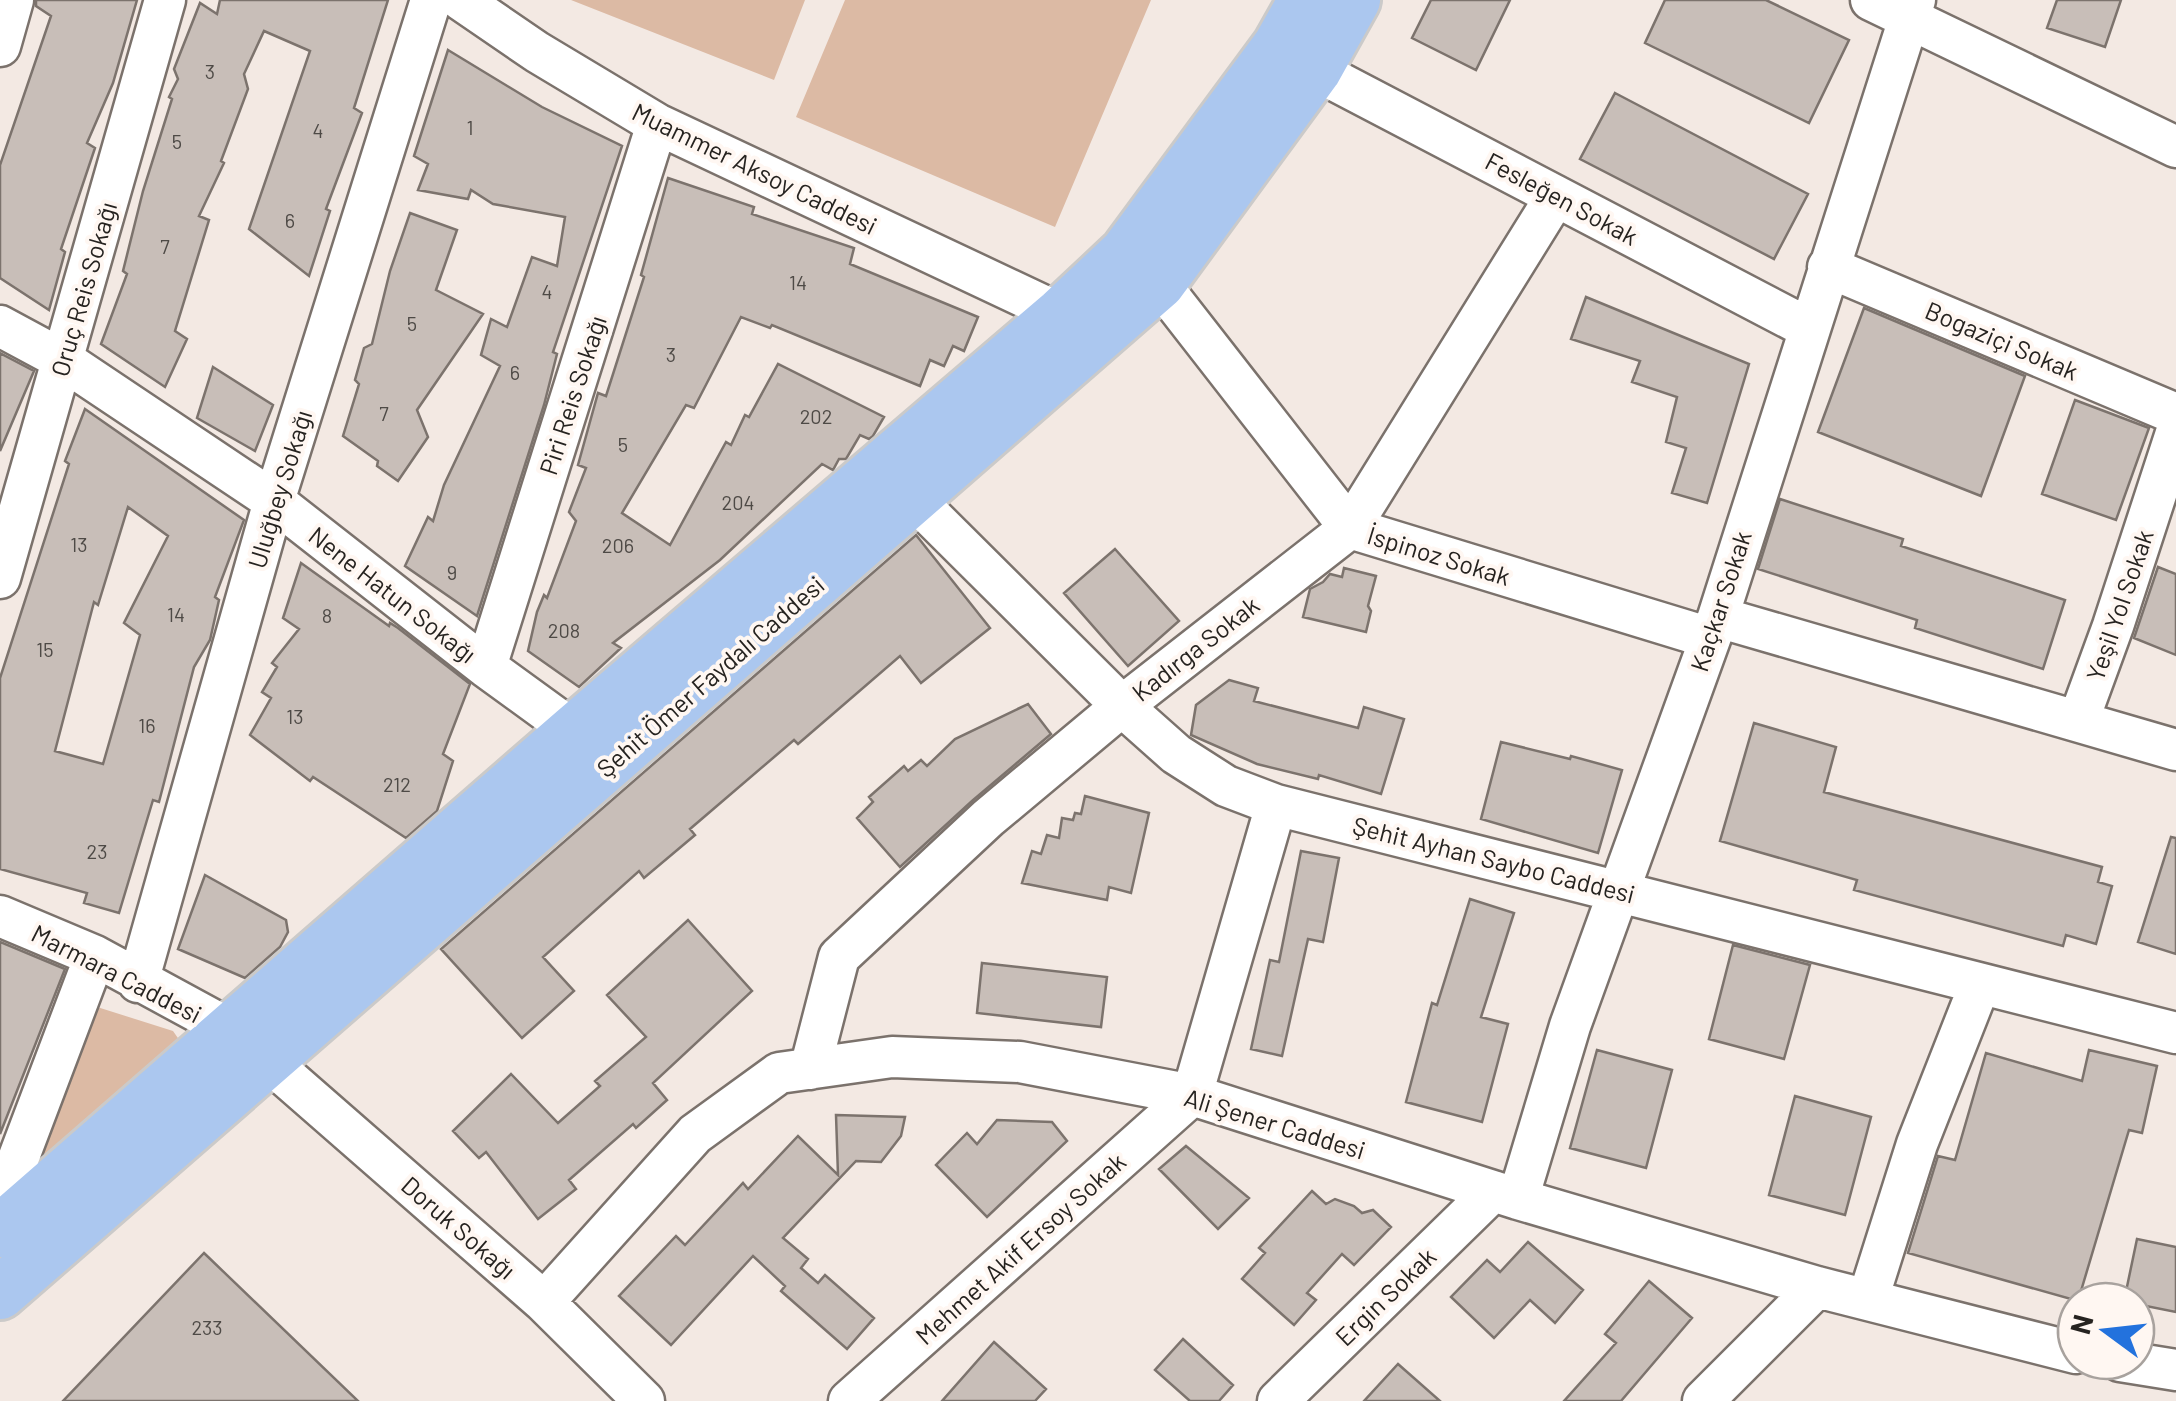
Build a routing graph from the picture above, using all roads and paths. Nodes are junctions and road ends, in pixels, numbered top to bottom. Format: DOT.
graph roads {
  1 [pos="13,0"];
  2 [pos="165,0"];
  3 [pos="431,0"];
  4 [pos="461,0"];
  5 [pos="1305,0"];
  6 [pos="1354,0"];
  7 [pos="1871,0"];
  8 [pos="1912,8"];
  9 [pos="0,46"];
  10 [pos="1314,70"];
  11 [pos="658,124"];
  12 [pos="2176,148"];
  13 [pos="1556,196"];
  14 [pos="1828,267"];
  15 [pos="1158,283"];
  16 [pos="1062,314"];
  17 [pos="0,326"];
  18 [pos="1808,328"];
  19 [pos="63,360"];
  20 [pos="2175,434"];
  21 [pos="914,499"];
  22 [pos="274,501"];
  23 [pos="1350,528"];
  24 [pos="0,578"];
  25 [pos="1714,628"];
  26 [pos="486,667"];
  27 [pos="1122,706"];
  28 [pos="2079,720"];
  29 [pos="574,731"];
  30 [pos="2176,750"];
  31 [pos="1276,804"];
  32 [pos="1618,890"];
  33 [pos="0,916"];
  34 [pos="95,956"];
  35 [pos="138,982"];
  36 [pos="1980,984"];
  37 [pos="2176,1033"];
  38 [pos="250,1046"];
  39 [pos="810,1069"];
  40 [pos="1192,1095"];
  41 [pos="1505,1195"];
  42 [pos="0,1207"];
  43 [pos="0,1232"];
  44 [pos="1817,1288"];
  45 [pos="0,1293"];
  46 [pos="1868,1299"];
  47 [pos="544,1302"];
  48 [pos="2056,1348"];
  49 [pos="644,1401"];
  50 [pos="849,1401"];
  51 [pos="1278,1401"];
  52 [pos="1703,1401"];
  1 -- 9 [label="street"];
  2 -- 19 [label="street, Oruç Reis Sokağı"];
  3 -- 22 [label="street, Uluğbey Sokağı"];
  4 -- 11 [label="street, Muammer Aksoy Caddesi"];
  5 -- 16 [label="main road, Şehit Ömer Faydalı Caddesi"];
  6 -- 10 [label="main road, Şehit Ömer Faydalı Caddesi"];
  7 -- 8 [label="street"];
  8 -- 12 [label="street"];
  8 -- 14 [label="street, Kaçkar Sokak"];
  10 -- 13 [label="street, Fesleğen Sokak"];
  10 -- 15 [label="main road, Şehit Ömer Faydalı Caddesi"];
  11 -- 16 [label="street, Muammer Aksoy Caddesi"];
  11 -- 26 [label="street, Piri Reis Sokağı"];
  13 -- 18 [label="street, Fesleğen Sokak"];
  13 -- 23 [label="street, Kadırga Sokak"];
  14 -- 18 [label="street, Kaçkar Sokak"];
  14 -- 20 [label="street, Bogaziçi Sokak"];
  15 -- 21 [label="main road, Şehit Ömer Faydalı Caddesi"];
  15 -- 23 [label="street, İspinoz Sokak"];
  16 -- 29 [label="main road, Şehit Ömer Faydalı Caddesi"];
  17 -- 19 [label="street, Nene Hatun Sokağı"];
  18 -- 25 [label="street, Kaçkar Sokak"];
  19 -- 22 [label="street, Nene Hatun Sokağı"];
  19 -- 24 [label="street, Oruç Reis Sokağı"];
  20 -- 28 [label="street, Yeşil Yol Sokak"];
  21 -- 27 [label="street, Şehit Ayhan Saybo Caddesi"];
  21 -- 38 [label="main road, Şehit Ömer Faydalı Caddesi"];
  22 -- 26 [label="street, Nene Hatun Sokağı"];
  22 -- 35 [label="street, Uluğbey Sokağı"];
  23 -- 25 [label="street, İspinoz Sokak"];
  23 -- 27 [label="street, Kadırga Sokak"];
  25 -- 28 [label="street, İspinoz Sokak"];
  25 -- 32 [label="street, Kaçkar Sokak"];
  26 -- 29 [label="street, Nene Hatun Sokağı"];
  27 -- 31 [label="street, Şehit Ayhan Saybo Caddesi"];
  27 -- 39 [label="street, Kadırga Sokak"];
  28 -- 30 [label="street, İspinoz Sokak"];
  29 -- 38 [label="main road, Şehit Ömer Faydalı Caddesi"];
  31 -- 32 [label="street, Şehit Ayhan Saybo Caddesi"];
  31 -- 40 [label="street"];
  32 -- 36 [label="street, Şehit Ayhan Saybo Caddesi"];
  32 -- 41 [label="street, Kaçkar Sokak"];
  33 -- 34 [label="street, Marmara Caddesi"];
  34 -- 35 [label="street, Marmara Caddesi"];
  34 -- 42 [label="street"];
  35 -- 38 [label="street, Marmara Caddesi"];
  36 -- 37 [label="street, Şehit Ayhan Saybo Caddesi"];
  36 -- 46 [label="street"];
  38 -- 43 [label="main road, Şehit Ömer Faydalı Caddesi"];
  38 -- 45 [label="main road, Şehit Ömer Faydalı Caddesi"];
  38 -- 47 [label="street, Doruk Sokağı"];
  39 -- 40 [label="street, Ali Şener Caddesi"];
  39 -- 47 [label="street, Ali Şener Caddesi"];
  40 -- 41 [label="street, Ali Şener Caddesi"];
  40 -- 50 [label="street, Mehmet Akif Ersoy Sokak"];
  41 -- 44 [label="street, Ali Şener Caddesi"];
  41 -- 51 [label="street, Ergin Sokak"];
  44 -- 46 [label="street, Ali Şener Caddesi"];
  44 -- 52 [label="street"];
  46 -- 48 [label="street, Ali Şener Caddesi"];
  47 -- 49 [label="street, Doruk Sokağı"];
}
